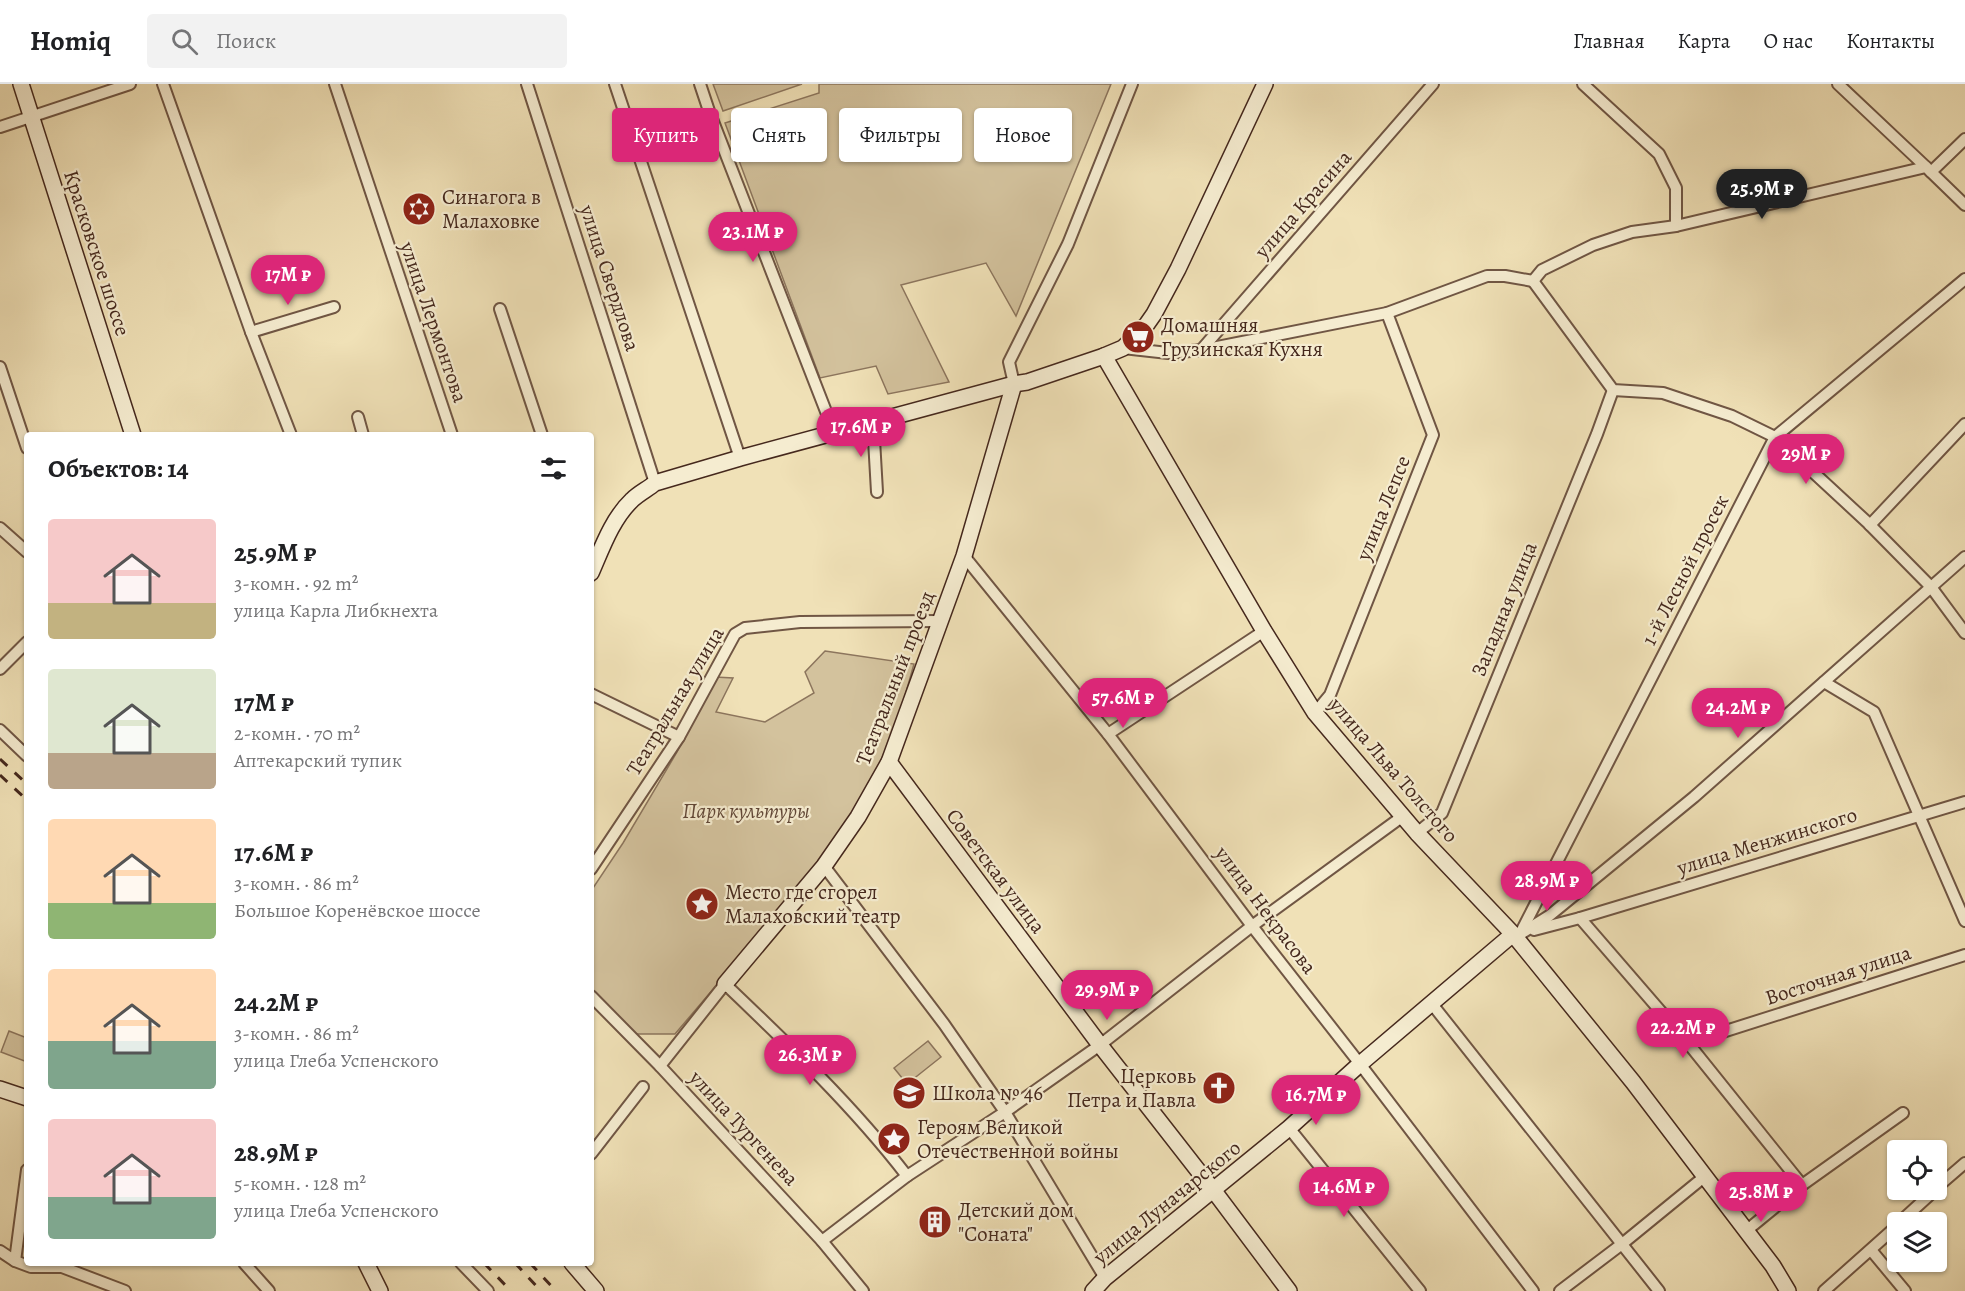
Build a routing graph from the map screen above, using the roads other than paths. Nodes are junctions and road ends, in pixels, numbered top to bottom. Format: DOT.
graph roads {
  1 [pos="21,84"];
  2 [pos="130,84"];
  3 [pos="163,84"];
  4 [pos="335,84"];
  5 [pos="527,84"];
  6 [pos="615,84"];
  7 [pos="700,84"];
  8 [pos="1132,84"];
  9 [pos="1265,84"];
  10 [pos="1433,84"];
  11 [pos="1583,84"];
  12 [pos="1838,84"];
  13 [pos="32,116"];
  14 [pos="0,127"];
  15 [pos="1965,139"];
  16 [pos="1928,169"];
  17 [pos="1965,205"];
  18 [pos="1676,226"];
  19 [pos="1965,279"];
  20 [pos="1533,281"];
  21 [pos="334,307"];
  22 [pos="500,309"];
  23 [pos="1387,313"];
  24 [pos="251,332"];
  25 [pos="1123,348"];
  26 [pos="1202,350"];
  27 [pos="1104,356"];
  28 [pos="0,367"];
  29 [pos="1014,384"];
  30 [pos="1613,390"];
  31 [pos="358,417"];
  32 [pos="873,422"];
  33 [pos="1965,424"];
  34 [pos="132,432"];
  35 [pos="290,432"];
  36 [pos="362,432"];
  37 [pos="451,432"];
  38 [pos="541,432"];
  39 [pos="834,432"];
  40 [pos="1775,437"];
  41 [pos="24,439"];
  42 [pos="740,458"];
  43 [pos="655,483"];
  44 [pos="877,492"];
  45 [pos="1870,525"];
  46 [pos="0,528"];
  47 [pos="24,549"];
  48 [pos="964,556"];
  49 [pos="1965,557"];
  50 [pos="594,566"];
  51 [pos="1931,587"];
  52 [pos="940,621"];
  53 [pos="1264,631"];
  54 [pos="1965,633"];
  55 [pos="24,645"];
  56 [pos="0,669"];
  57 [pos="1824,682"];
  58 [pos="594,695"];
  59 [pos="1315,712"];
  60 [pos="0,730"];
  61 [pos="1108,734"];
  62 [pos="679,737"];
  63 [pos="24,753"];
  64 [pos="889,762"];
  65 [pos="1965,802"];
  66 [pos="1920,815"];
  67 [pos="1403,816"];
  68 [pos="1417,833"];
  69 [pos="594,864"];
  70 [pos="824,866"];
  71 [pos="1580,918"];
  72 [pos="1965,921"];
  73 [pos="1252,926"];
  74 [pos="1517,934"];
  75 [pos="1965,955"];
  76 [pos="725,984"];
  77 [pos="594,999"];
  78 [pos="1432,1004"];
  79 [pos="1689,1043"];
  80 [pos="1100,1045"];
  81 [pos="1360,1064"];
  82 [pos="660,1066"];
  83 [pos="643,1087"];
  84 [pos="0,1089"];
  85 [pos="24,1097"];
  86 [pos="1005,1112"];
  87 [pos="1903,1113"];
  88 [pos="1289,1128"];
  89 [pos="594,1150"];
  90 [pos="1965,1163"];
  91 [pos="907,1176"];
  92 [pos="1704,1177"];
  93 [pos="1947,1179"];
  94 [pos="1802,1185"];
  95 [pos="1214,1191"];
  96 [pos="24,1193"];
  97 [pos="1924,1200"];
  98 [pos="1912,1212"];
  99 [pos="1746,1231"];
  100 [pos="1887,1235"];
  101 [pos="822,1241"];
  102 [pos="1622,1244"];
  103 [pos="1871,1250"];
  104 [pos="0,1251"];
  105 [pos="15,1261"];
  106 [pos="24,1264"];
  107 [pos="29,1266"];
  108 [pos="247,1266"];
  109 [pos="368,1266"];
  110 [pos="464,1266"];
  111 [pos="575,1266"];
  112 [pos="1105,1278"];
  113 [pos="125,1291"];
  114 [pos="269,1291"];
  115 [pos="380,1291"];
  116 [pos="488,1291"];
  117 [pos="596,1291"];
  118 [pos="862,1291"];
  119 [pos="1093,1291"];
  120 [pos="1289,1291"];
  121 [pos="1420,1291"];
  122 [pos="1533,1291"];
  123 [pos="1560,1291"];
  124 [pos="1659,1291"];
  125 [pos="1788,1291"];
  126 [pos="1824,1291"];
  127 [pos="1905,1291"];
  1 -- 13 [label="street, Красковское шоссе"];
  2 -- 13 [label="street"];
  3 -- 24 [label="street"];
  4 -- 37 [label="street, улица Лермонтова"];
  5 -- 43 [label="street, улица Свердлова"];
  6 -- 42 [label="street"];
  7 -- 39 [label="street"];
  8 -- 29 [label="street"];
  9 -- 25 [label="street"];
  10 -- 26 [label="street, улица Красина"];
  11 -- 18 [label="street"];
  12 -- 16 [label="street"];
  13 -- 14 [label="street"];
  13 -- 34 [label="street, Красковское шоссе"];
  15 -- 16 [label="street"];
  16 -- 17 [label="street"];
  16 -- 18 [label="street"];
  18 -- 20 [label="street"];
  19 -- 40 [label="street, 1-й Лесной просек"];
  20 -- 23 [label="street"];
  20 -- 30 [label="street"];
  21 -- 24 [label="street"];
  22 -- 38 [label="street"];
  23 -- 26 [label="street"];
  23 -- 59 [label="street, улица Лепсе"];
  24 -- 35 [label="street"];
  25 -- 26 [label="street"];
  25 -- 27 [label="street"];
  27 -- 29 [label="street"];
  27 -- 53 [label="street, улица Льва Толстого"];
  28 -- 41 [label="street"];
  29 -- 32 [label="street"];
  29 -- 48 [label="street, Театральный проезд"];
  30 -- 40 [label="street"];
  30 -- 68 [label="street, Западная улица"];
  31 -- 36 [label="street"];
  32 -- 39 [label="street"];
  32 -- 44 [label="street"];
  33 -- 45 [label="street"];
  39 -- 42 [label="street"];
  40 -- 45 [label="street"];
  40 -- 74 [label="street, 1-й Лесной просек"];
  42 -- 43 [label="street"];
  43 -- 50 [label="street"];
  45 -- 51 [label="street"];
  46 -- 47 [label="street"];
  48 -- 52 [label="street, Театральный проезд"];
  48 -- 61 [label="street, улица Некрасова"];
  49 -- 51 [label="street"];
  51 -- 54 [label="street"];
  51 -- 57 [label="street"];
  52 -- 62 [label="street, Театральная улица"];
  52 -- 64 [label="street, Театральный проезд"];
  53 -- 59 [label="street, улица Льва Толстого"];
  53 -- 61 [label="street"];
  55 -- 56 [label="street"];
  57 -- 66 [label="street"];
  57 -- 74 [label="street"];
  58 -- 62 [label="street"];
  59 -- 67 [label="street, улица Льва Толстого"];
  60 -- 63 [label="street"];
  61 -- 73 [label="street, улица Некрасова"];
  62 -- 69 [label="street, Театральная улица"];
  64 -- 70 [label="street, Театральный проезд"];
  64 -- 80 [label="street, Советская улица"];
  65 -- 66 [label="street, улица Менжинского"];
  66 -- 71 [label="street, улица Менжинского"];
  66 -- 72 [label="street"];
  67 -- 68 [label="street, улица Льва Толстого"];
  67 -- 73 [label="street"];
  68 -- 74 [label="street, улица Льва Толстого"];
  70 -- 76 [label="street, Театральный проезд"];
  70 -- 86 [label="street"];
  71 -- 74 [label="street, улица Менжинского"];
  71 -- 79 [label="street"];
  73 -- 80 [label="street"];
  73 -- 81 [label="street, улица Некрасова"];
  74 -- 78 [label="street, улица Луначарского"];
  74 -- 92 [label="street, улица Льва Толстого"];
  75 -- 79 [label="street, Восточная улица"];
  76 -- 82 [label="street, Театральный проезд"];
  76 -- 91 [label="street"];
  77 -- 82 [label="street, улица Тургенева"];
  78 -- 81 [label="street, улица Луначарского"];
  78 -- 102 [label="street"];
  79 -- 94 [label="street"];
  80 -- 86 [label="street"];
  80 -- 95 [label="street, Советская улица"];
  81 -- 88 [label="street, улица Луначарского"];
  81 -- 122 [label="street, улица Некрасова"];
  82 -- 101 [label="street, улица Тургенева"];
  83 -- 89 [label="street"];
  84 -- 85 [label="street"];
  86 -- 91 [label="street"];
  86 -- 112 [label="street"];
  87 -- 94 [label="street"];
  88 -- 95 [label="street, улица Луначарского"];
  88 -- 121 [label="street"];
  90 -- 93 [label="street"];
  91 -- 101 [label="street"];
  92 -- 99 [label="street, улица Льва Толстого"];
  92 -- 102 [label="street"];
  94 -- 99 [label="street"];
  95 -- 112 [label="street, улица Луначарского"];
  95 -- 120 [label="street, Советская улица"];
  96 -- 105 [label="street"];
  97 -- 98 [label="street"];
  99 -- 125 [label="street, улица Льва Толстого"];
  100 -- 103 [label="street"];
  101 -- 118 [label="street, улица Тургенева"];
  102 -- 123 [label="street"];
  102 -- 124 [label="street"];
  103 -- 126 [label="street"];
  103 -- 127 [label="street"];
  104 -- 105 [label="street"];
  105 -- 106 [label="street"];
  107 -- 113 [label="street"];
  108 -- 114 [label="street"];
  109 -- 115 [label="street"];
  110 -- 116 [label="street"];
  111 -- 117 [label="street"];
  112 -- 119 [label="street, улица Луначарского"];
}
